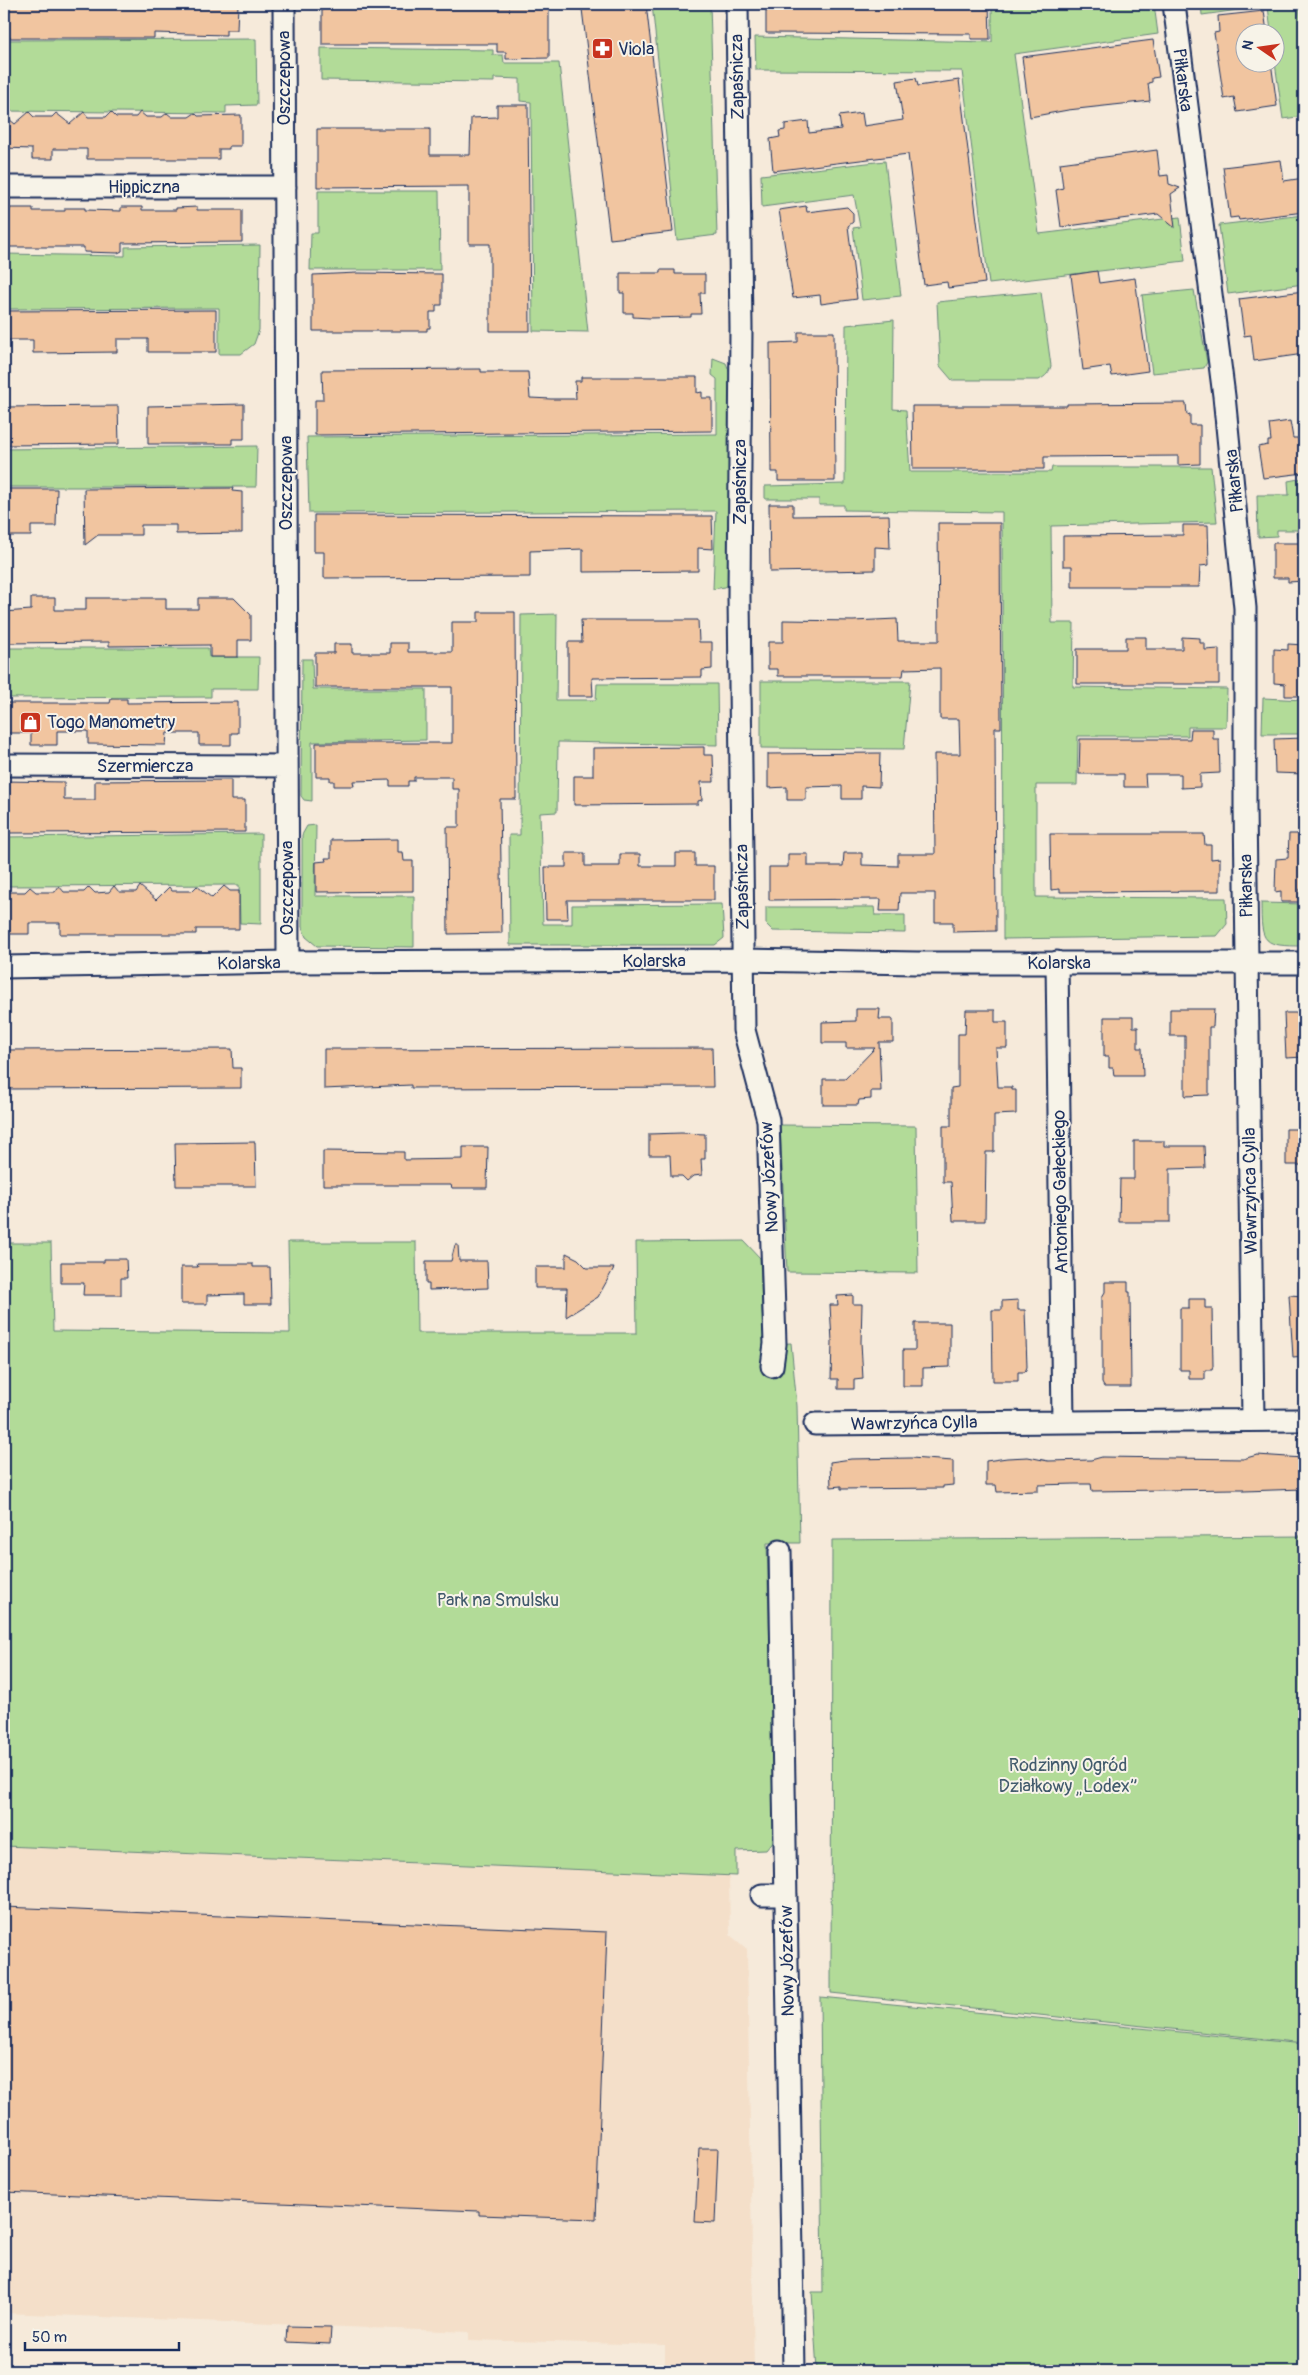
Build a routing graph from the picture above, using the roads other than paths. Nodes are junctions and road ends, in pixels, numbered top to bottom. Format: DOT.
graph roads {
  1 [pos="284,4"];
  2 [pos="737,4"];
  3 [pos="1174,4"];
  4 [pos="4,187"];
  5 [pos="285,187"];
  6 [pos="4,765"];
  7 [pos="286,766"];
  8 [pos="743,960"];
  9 [pos="288,962"];
  10 [pos="1057,962"];
  11 [pos="1247,962"];
  12 [pos="1304,963"];
  13 [pos="4,967"];
  14 [pos="772,1366"];
  15 [pos="1253,1420"];
  16 [pos="1298,1420"];
  17 [pos="1062,1422"];
  18 [pos="814,1424"];
  19 [pos="780,1550"];
  20 [pos="762,1895"];
  21 [pos="786,1895"];
  22 [pos="794,2371"];
  1 -- 5 [label="street, Oszczepowa"];
  2 -- 8 [label="street, Zapaśnicza"];
  3 -- 11 [label="street, Piłkarska"];
  4 -- 5 [label="street, Hippiczna"];
  5 -- 7 [label="street, Oszczepowa"];
  6 -- 7 [label="street, Szermiercza"];
  7 -- 9 [label="street, Oszczepowa"];
  8 -- 9 [label="street, Kolarska"];
  8 -- 10 [label="street, Kolarska"];
  8 -- 14 [label="street, Nowy Józefów"];
  9 -- 13 [label="street, Kolarska"];
  10 -- 11 [label="street, Kolarska"];
  10 -- 17 [label="street, Antoniego Gałeckiego"];
  11 -- 12 [label="street, Kolarska"];
  11 -- 15 [label="street, Wawrzyńca Cylla"];
  15 -- 16 [label="street, Wawrzyńca Cylla"];
  15 -- 17 [label="street, Wawrzyńca Cylla"];
  17 -- 18 [label="street, Wawrzyńca Cylla"];
  19 -- 21 [label="street, Nowy Józefów"];
  20 -- 21 [label="street"];
  21 -- 22 [label="street, Nowy Józefów"];
}
